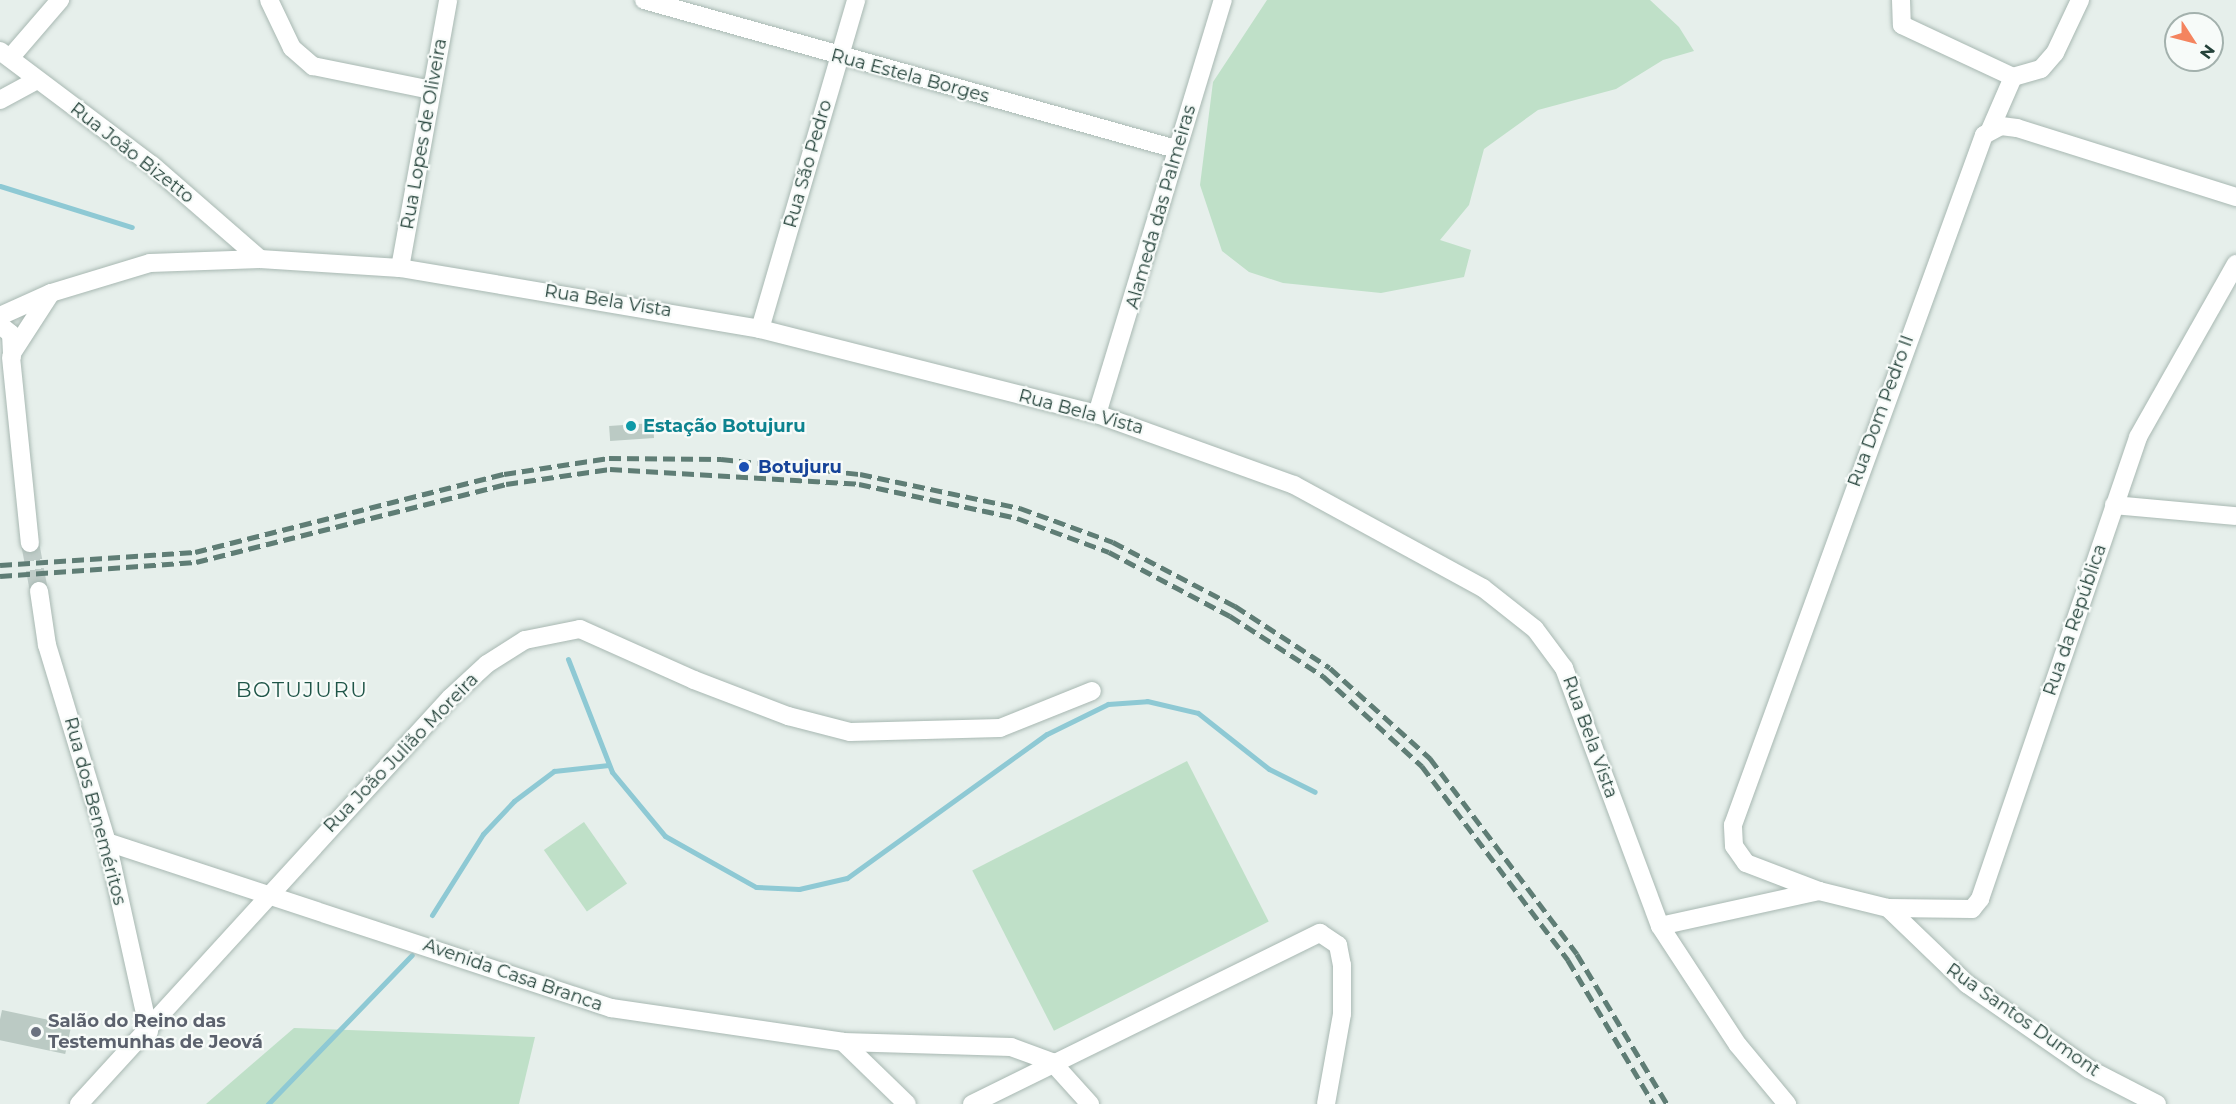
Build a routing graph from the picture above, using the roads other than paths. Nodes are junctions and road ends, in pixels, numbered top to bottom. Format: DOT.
graph roads {
  1 [pos="60,0"];
  2 [pos="269,0"];
  3 [pos="448,0"];
  4 [pos="644,0"];
  5 [pos="856,0"];
  6 [pos="1223,0"];
  7 [pos="1901,0"];
  8 [pos="2080,0"];
  9 [pos="5,55"];
  10 [pos="838,57"];
  11 [pos="2013,77"];
  12 [pos="37,80"];
  13 [pos="431,90"];
  14 [pos="0,100"];
  15 [pos="1990,130"];
  16 [pos="1176,149"];
  17 [pos="2236,197"];
  18 [pos="260,259"];
  19 [pos="2236,264"];
  20 [pos="400,268"];
  21 [pos="51,293"];
  22 [pos="0,316"];
  23 [pos="0,325"];
  24 [pos="760,329"];
  25 [pos="8,358"];
  26 [pos="0,385"];
  27 [pos="1097,414"];
  28 [pos="17,422"];
  29 [pos="2114,505"];
  30 [pos="2236,516"];
  31 [pos="30,543"];
  32 [pos="39,591"];
  33 [pos="1092,691"];
  34 [pos="108,842"];
  35 [pos="1819,891"];
  36 [pos="269,896"];
  37 [pos="1888,908"];
  38 [pos="1660,926"];
  39 [pos="149,1031"];
  40 [pos="843,1042"];
  41 [pos="1052,1062"];
  42 [pos="79,1104"];
  43 [pos="906,1104"];
  44 [pos="972,1104"];
  45 [pos="1090,1104"];
  46 [pos="1326,1104"];
  47 [pos="1787,1104"];
  48 [pos="2157,1104"];
  1 -- 9 [label="street"];
  2 -- 13 [label="street"];
  3 -- 13 [label="street, Rua Lopes de Oliveira"];
  4 -- 10 [label="street, Rua Estela Borges"];
  5 -- 10 [label="street, Rua São Pedro"];
  6 -- 16 [label="street, Alameda das Palmeiras"];
  7 -- 11 [label="street"];
  8 -- 11 [label="street"];
  9 -- 12 [label="street, Rua João Bizetto"];
  10 -- 16 [label="street, Rua Estela Borges"];
  10 -- 24 [label="street, Rua São Pedro"];
  11 -- 15 [label="street, Rua Dom Pedro II"];
  12 -- 14 [label="street"];
  12 -- 18 [label="street, Rua João Bizetto"];
  13 -- 20 [label="street, Rua Lopes de Oliveira"];
  15 -- 17 [label="street"];
  15 -- 35 [label="street, Rua Dom Pedro II"];
  16 -- 27 [label="street, Alameda das Palmeiras"];
  18 -- 20 [label="street, Rua Bela Vista"];
  18 -- 21 [label="street, Rua Bela Vista"];
  19 -- 29 [label="street, Rua da República"];
  20 -- 24 [label="street, Rua Bela Vista"];
  21 -- 22 [label="street, Rua Bela Vista"];
  21 -- 25 [label="street"];
  23 -- 25 [label="street"];
  24 -- 27 [label="street, Rua Bela Vista"];
  25 -- 28 [label="street"];
  26 -- 28 [label="street"];
  27 -- 38 [label="street, Rua Bela Vista"];
  28 -- 31 [label="street"];
  29 -- 30 [label="street"];
  29 -- 37 [label="street, Rua da República"];
  32 -- 34 [label="street, Rua dos Beneméritos"];
  33 -- 36 [label="street, Rua João Julião Moreira"];
  34 -- 36 [label="street, Avenida Casa Branca"];
  34 -- 39 [label="street, Rua dos Beneméritos"];
  35 -- 37 [label="street"];
  35 -- 38 [label="street"];
  36 -- 39 [label="street, Rua João Julião Moreira"];
  36 -- 40 [label="street, Avenida Casa Branca"];
  37 -- 48 [label="street, Rua Santos Dumont"];
  38 -- 47 [label="street, Rua Bela Vista"];
  39 -- 42 [label="street, Rua João Julião Moreira"];
  40 -- 41 [label="street, Avenida Casa Branca"];
  40 -- 43 [label="street"];
  41 -- 44 [label="street"];
  41 -- 45 [label="street, Avenida Casa Branca"];
  41 -- 46 [label="street"];
}
